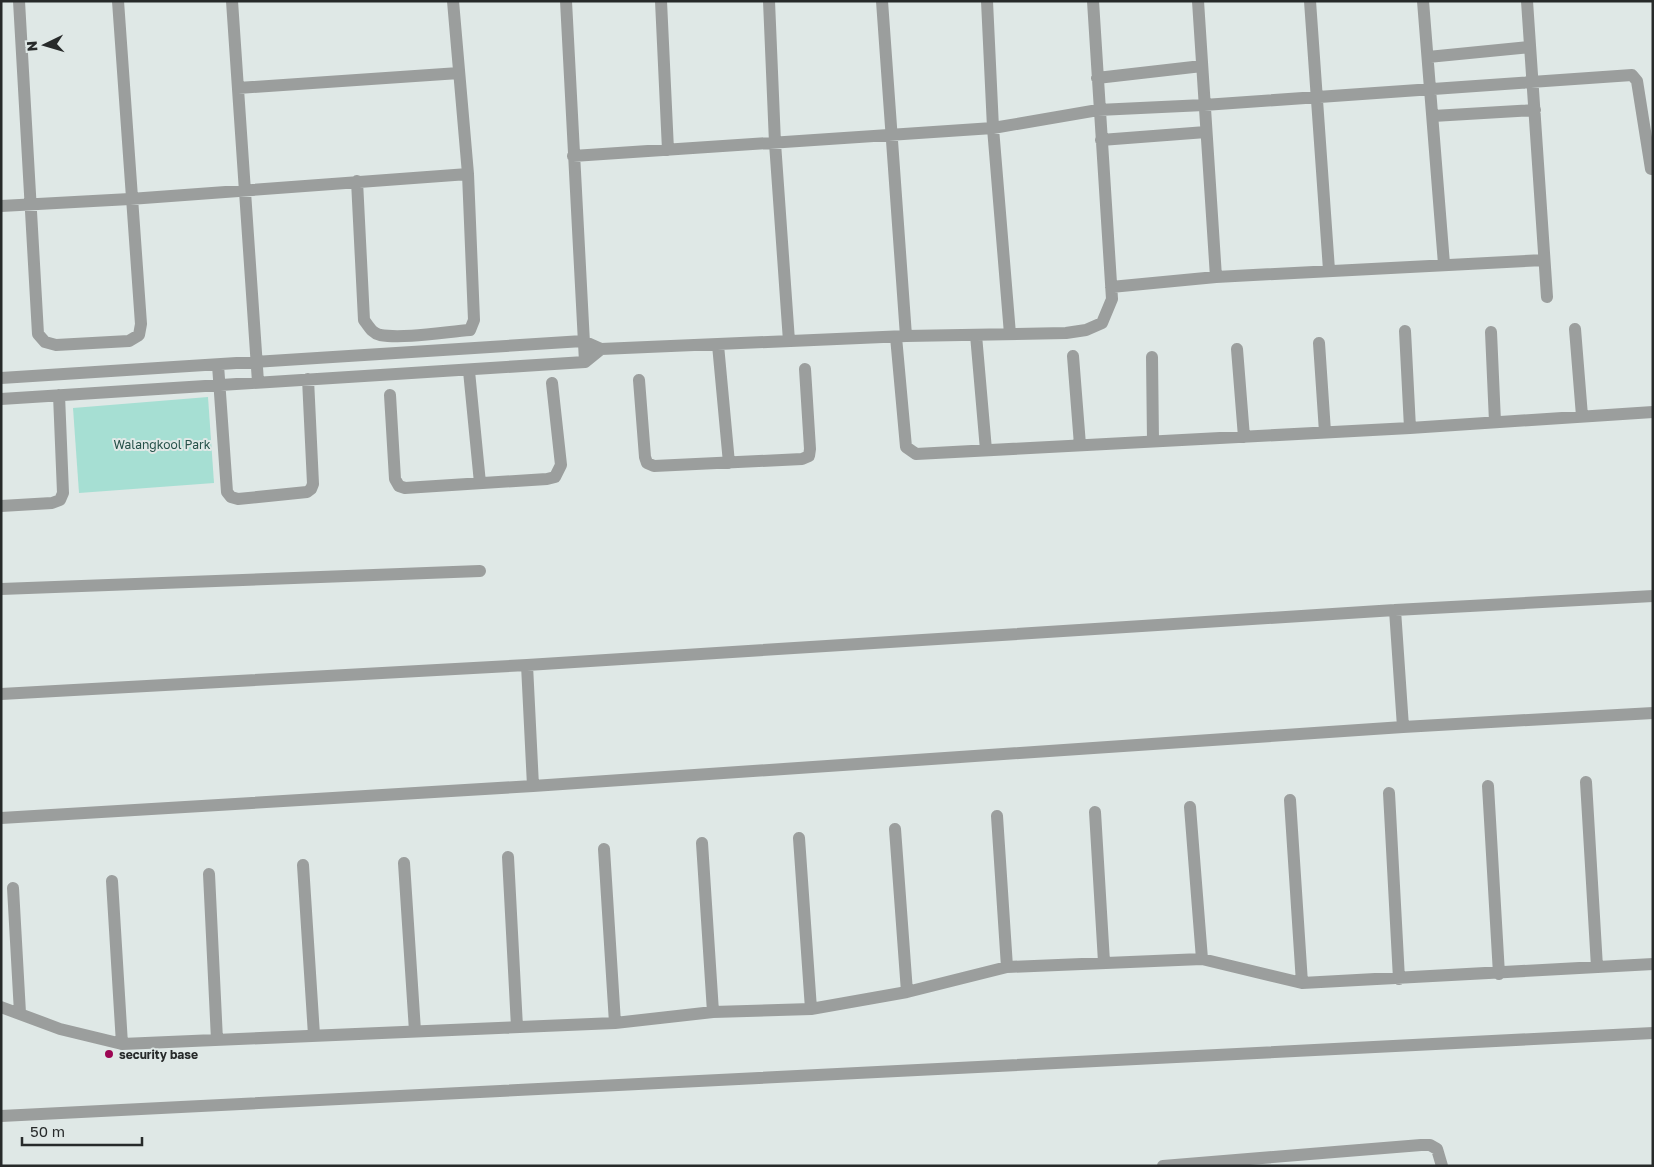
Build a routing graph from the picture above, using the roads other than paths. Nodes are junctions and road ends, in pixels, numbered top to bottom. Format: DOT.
graph roads {
  1 [pos="19,1"];
  2 [pos="118,1"];
  3 [pos="232,1"];
  4 [pos="453,1"];
  5 [pos="566,1"];
  6 [pos="661,1"];
  7 [pos="769,1"];
  8 [pos="882,1"];
  9 [pos="988,1"];
  10 [pos="1093,1"];
  11 [pos="1198,1"];
  12 [pos="1310,1"];
  13 [pos="1423,1"];
  14 [pos="1526,1"];
  15 [pos="1530,47"];
  16 [pos="1428,57"];
  17 [pos="1202,66"];
  18 [pos="459,73"];
  19 [pos="1096,78"];
  20 [pos="1532,82"];
  21 [pos="238,88"];
  22 [pos="1431,88"];
  23 [pos="1316,96"];
  24 [pos="1204,105"];
  25 [pos="1098,110"];
  26 [pos="1534,110"];
  27 [pos="1433,116"];
  28 [pos="993,128"];
  29 [pos="1206,132"];
  30 [pos="890,136"];
  31 [pos="1101,140"];
  32 [pos="775,142"];
  33 [pos="668,150"];
  34 [pos="573,156"];
  35 [pos="1651,170"];
  36 [pos="468,174"];
  37 [pos="357,181"];
  38 [pos="245,190"];
  39 [pos="130,199"];
  40 [pos="29,204"];
  41 [pos="1,206"];
  42 [pos="1544,260"];
  43 [pos="1444,264"];
  44 [pos="1329,270"];
  45 [pos="1216,277"];
  46 [pos="1111,287"];
  47 [pos="1547,297"];
  48 [pos="1575,329"];
  49 [pos="1405,331"];
  50 [pos="1491,332"];
  51 [pos="1010,334"];
  52 [pos="976,335"];
  53 [pos="901,337"];
  54 [pos="789,340"];
  55 [pos="582,341"];
  56 [pos="1319,344"];
  57 [pos="718,345"];
  58 [pos="601,349"];
  59 [pos="1237,349"];
  60 [pos="1073,356"];
  61 [pos="1152,356"];
  62 [pos="257,362"];
  63 [pos="585,362"];
  64 [pos="218,365"];
  65 [pos="805,369"];
  66 [pos="469,371"];
  67 [pos="1,378"];
  68 [pos="308,379"];
  69 [pos="639,380"];
  70 [pos="258,382"];
  71 [pos="552,383"];
  72 [pos="219,384"];
  73 [pos="59,395"];
  74 [pos="390,395"];
  75 [pos="1,399"];
  76 [pos="1653,412"];
  77 [pos="1582,416"];
  78 [pos="1494,422"];
  79 [pos="1410,428"];
  80 [pos="1325,432"];
  81 [pos="1244,437"];
  82 [pos="1153,441"];
  83 [pos="1080,445"];
  84 [pos="986,450"];
  85 [pos="729,463"];
  86 [pos="480,483"];
  87 [pos="1,506"];
  88 [pos="480,572"];
  89 [pos="1,588"];
  90 [pos="1653,596"];
  91 [pos="1395,610"];
  92 [pos="527,665"];
  93 [pos="1,694"];
  94 [pos="1653,713"];
  95 [pos="1403,728"];
  96 [pos="1586,782"];
  97 [pos="533,786"];
  98 [pos="1488,786"];
  99 [pos="1390,793"];
  100 [pos="1290,800"];
  101 [pos="1190,807"];
  102 [pos="1095,812"];
  103 [pos="997,816"];
  104 [pos="1,818"];
  105 [pos="896,829"];
  106 [pos="798,838"];
  107 [pos="702,843"];
  108 [pos="604,849"];
  109 [pos="508,857"];
  110 [pos="404,863"];
  111 [pos="303,865"];
  112 [pos="209,874"];
  113 [pos="112,881"];
  114 [pos="14,888"];
  115 [pos="1202,959"];
  116 [pos="1104,962"];
  117 [pos="1653,964"];
  118 [pos="1007,967"];
  119 [pos="1597,967"];
  120 [pos="1499,974"];
  121 [pos="1398,979"];
  122 [pos="1302,983"];
  123 [pos="907,992"];
  124 [pos="1,1007"];
  125 [pos="811,1009"];
  126 [pos="713,1012"];
  127 [pos="20,1013"];
  128 [pos="615,1023"];
  129 [pos="517,1027"];
  130 [pos="415,1031"];
  131 [pos="1653,1033"];
  132 [pos="314,1035"];
  133 [pos="217,1040"];
  134 [pos="122,1044"];
  135 [pos="1,1116"];
  136 [pos="1163,1166"];
  137 [pos="1442,1166"];
  1 -- 40 [label="street"];
  2 -- 39 [label="street"];
  3 -- 21 [label="street"];
  4 -- 18 [label="street"];
  5 -- 34 [label="street"];
  6 -- 33 [label="street"];
  7 -- 32 [label="street"];
  8 -- 30 [label="street"];
  9 -- 28 [label="street"];
  10 -- 19 [label="street"];
  11 -- 17 [label="street"];
  12 -- 23 [label="street"];
  13 -- 16 [label="street"];
  14 -- 15 [label="street"];
  15 -- 16 [label="street"];
  15 -- 20 [label="street"];
  16 -- 22 [label="street"];
  17 -- 19 [label="street"];
  17 -- 24 [label="street"];
  18 -- 21 [label="street"];
  18 -- 36 [label="street"];
  19 -- 25 [label="street"];
  20 -- 22 [label="street"];
  20 -- 26 [label="street"];
  20 -- 35 [label="street"];
  21 -- 38 [label="street"];
  22 -- 23 [label="street"];
  22 -- 27 [label="street"];
  23 -- 24 [label="street"];
  23 -- 44 [label="street"];
  24 -- 25 [label="street"];
  24 -- 29 [label="street"];
  25 -- 28 [label="street"];
  25 -- 31 [label="street"];
  26 -- 27 [label="street"];
  26 -- 42 [label="street"];
  27 -- 43 [label="street"];
  28 -- 30 [label="street"];
  28 -- 51 [label="street"];
  29 -- 31 [label="street"];
  29 -- 45 [label="street"];
  30 -- 32 [label="street"];
  30 -- 53 [label="street"];
  31 -- 46 [label="street"];
  32 -- 33 [label="street"];
  32 -- 54 [label="street"];
  33 -- 34 [label="street"];
  34 -- 55 [label="street"];
  36 -- 37 [label="street"];
  36 -- 37 [label="street"];
  37 -- 38 [label="street"];
  38 -- 39 [label="street"];
  38 -- 62 [label="street"];
  39 -- 40 [label="street"];
  39 -- 40 [label="street"];
  40 -- 41 [label="street"];
  42 -- 43 [label="street"];
  42 -- 47 [label="street"];
  43 -- 44 [label="street"];
  44 -- 45 [label="street"];
  45 -- 46 [label="street"];
  46 -- 51 [label="street"];
  48 -- 77 [label="street"];
  49 -- 79 [label="street"];
  50 -- 78 [label="street"];
  51 -- 52 [label="street"];
  52 -- 53 [label="street"];
  52 -- 84 [label="street"];
  53 -- 54 [label="street"];
  53 -- 84 [label="street"];
  54 -- 57 [label="street"];
  55 -- 58 [label="street"];
  55 -- 62 [label="street"];
  55 -- 63 [label="street"];
  56 -- 80 [label="street"];
  57 -- 58 [label="street"];
  57 -- 85 [label="street"];
  58 -- 63 [label="street"];
  59 -- 81 [label="street"];
  60 -- 83 [label="street"];
  61 -- 82 [label="street"];
  62 -- 64 [label="street"];
  62 -- 70 [label="street"];
  63 -- 66 [label="street"];
  64 -- 67 [label="street"];
  64 -- 72 [label="street"];
  65 -- 85 [label="street"];
  66 -- 68 [label="street"];
  66 -- 86 [label="street"];
  68 -- 70 [label="street"];
  68 -- 72 [label="street"];
  69 -- 85 [label="street"];
  70 -- 72 [label="street"];
  71 -- 86 [label="street"];
  72 -- 73 [label="street"];
  73 -- 75 [label="street"];
  73 -- 87 [label="street"];
  74 -- 86 [label="street"];
  76 -- 77 [label="street"];
  77 -- 78 [label="street"];
  78 -- 79 [label="street"];
  79 -- 80 [label="street"];
  80 -- 81 [label="street"];
  81 -- 82 [label="street"];
  82 -- 83 [label="street"];
  83 -- 84 [label="street"];
  88 -- 89 [label="street"];
  90 -- 91 [label="street"];
  91 -- 92 [label="street"];
  91 -- 95 [label="street"];
  92 -- 93 [label="street"];
  92 -- 97 [label="street"];
  94 -- 95 [label="street"];
  95 -- 97 [label="street"];
  96 -- 119 [label="street"];
  97 -- 104 [label="street"];
  98 -- 120 [label="street"];
  99 -- 121 [label="street"];
  100 -- 122 [label="street"];
  101 -- 115 [label="street"];
  102 -- 116 [label="street"];
  103 -- 118 [label="street"];
  105 -- 123 [label="street"];
  106 -- 125 [label="street"];
  107 -- 126 [label="street"];
  108 -- 128 [label="street"];
  109 -- 129 [label="street"];
  110 -- 130 [label="street"];
  111 -- 132 [label="street"];
  112 -- 133 [label="street"];
  113 -- 134 [label="street"];
  114 -- 127 [label="street"];
  115 -- 116 [label="street"];
  115 -- 122 [label="street"];
  116 -- 118 [label="street"];
  117 -- 119 [label="street"];
  118 -- 123 [label="street"];
  119 -- 120 [label="street"];
  120 -- 121 [label="street"];
  121 -- 122 [label="street"];
  123 -- 125 [label="street"];
  124 -- 127 [label="street"];
  125 -- 126 [label="street"];
  126 -- 128 [label="street"];
  127 -- 134 [label="street"];
  128 -- 129 [label="street"];
  129 -- 130 [label="street"];
  130 -- 132 [label="street"];
  131 -- 135 [label="street"];
  132 -- 133 [label="street"];
  133 -- 134 [label="street"];
  136 -- 137 [label="street"];
}
